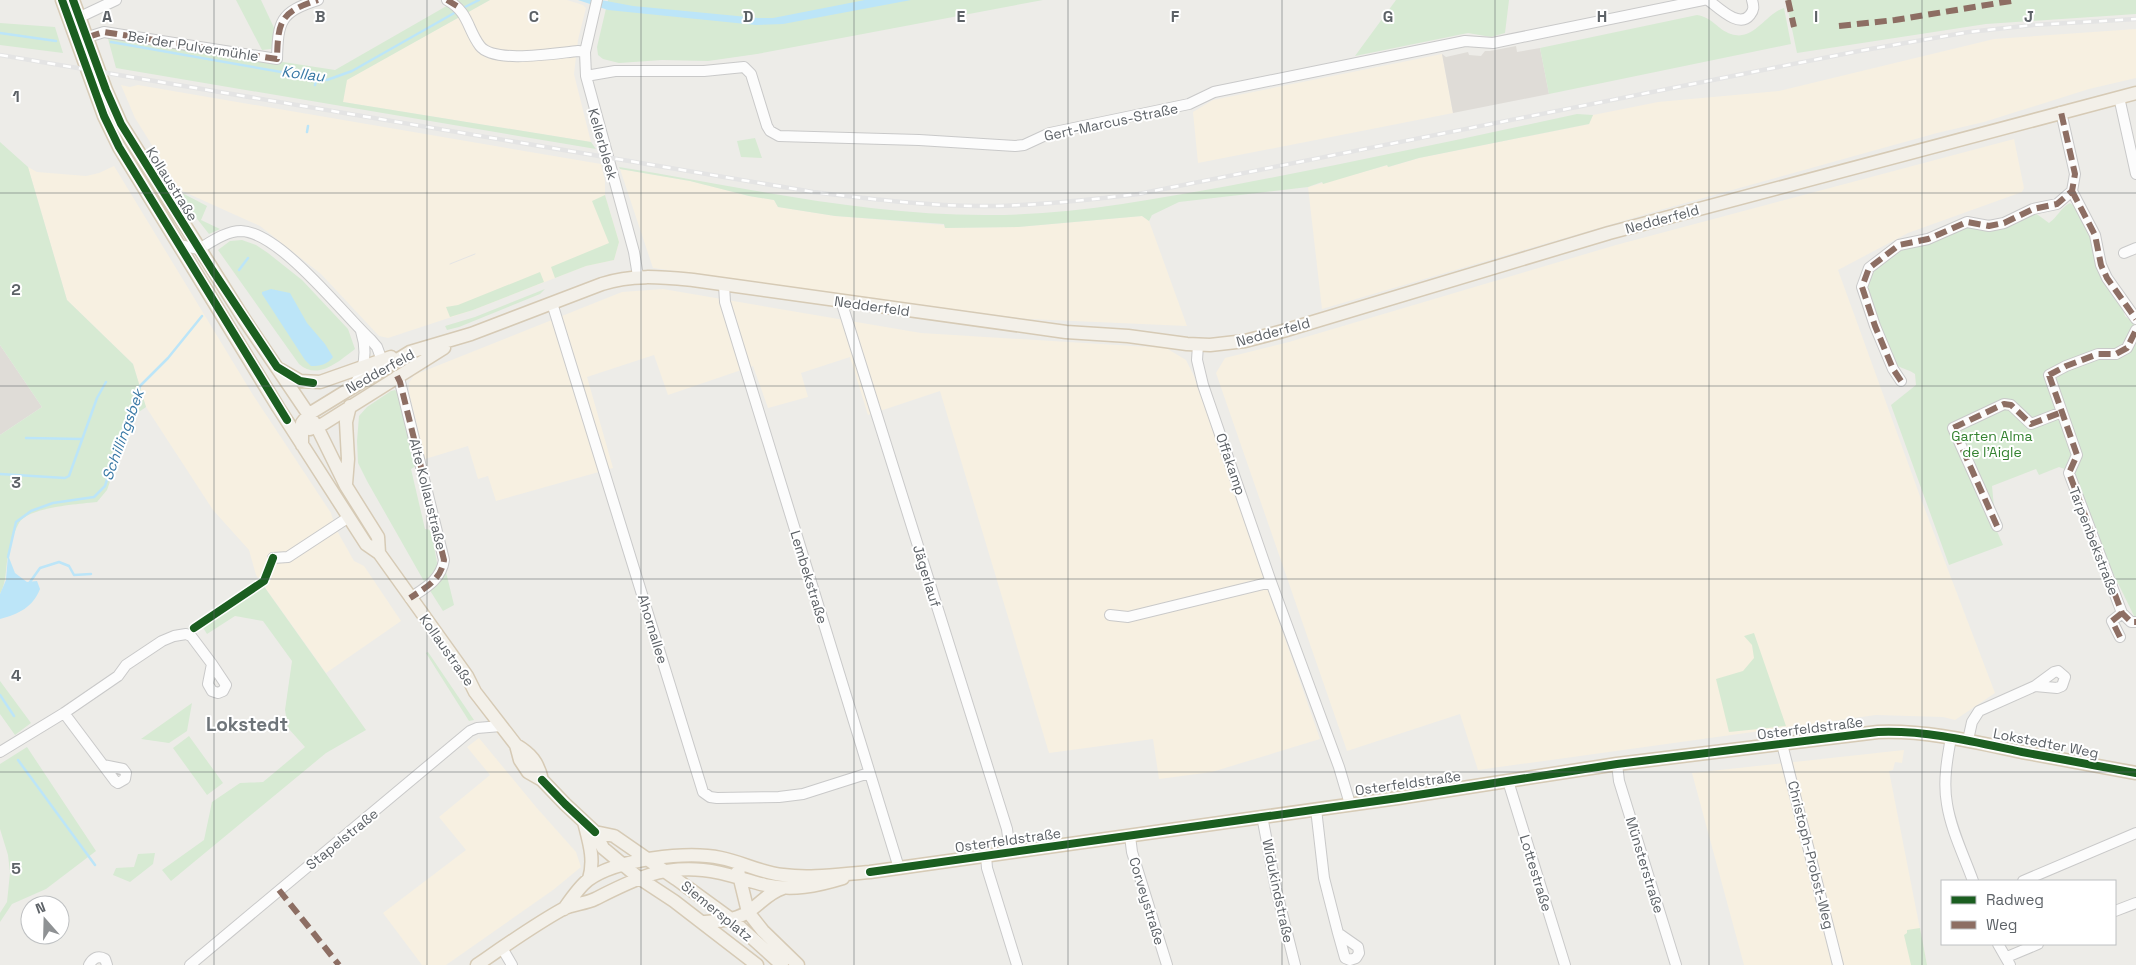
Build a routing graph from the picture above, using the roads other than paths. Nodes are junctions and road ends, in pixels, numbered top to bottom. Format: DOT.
graph roads {
  1 [pos="62,0"];
  2 [pos="73,0"];
  3 [pos="116,0"];
  4 [pos="318,0"];
  5 [pos="447,0"];
  6 [pos="1703,0"];
  7 [pos="1708,0"];
  8 [pos="1752,0"];
  9 [pos="597,5"];
  10 [pos="80,17"];
  11 [pos="88,37"];
  12 [pos="585,52"];
  13 [pos="586,76"];
  14 [pos="2136,93"];
  15 [pos="2119,97"];
  16 [pos="2061,112"];
  17 [pos="2136,174"];
  18 [pos="2072,191"];
  19 [pos="179,245"];
  20 [pos="2136,248"];
  21 [pos="199,249"];
  22 [pos="2124,253"];
  23 [pos="638,276"];
  24 [pos="724,284"];
  25 [pos="841,301"];
  26 [pos="552,303"];
  27 [pos="2136,319"];
  28 [pos="2136,330"];
  29 [pos="361,331"];
  30 [pos="471,334"];
  31 [pos="1198,345"];
  32 [pos="383,363"];
  33 [pos="364,366"];
  34 [pos="277,367"];
  35 [pos="397,376"];
  36 [pos="1901,382"];
  37 [pos="355,384"];
  38 [pos="385,384"];
  39 [pos="350,406"];
  40 [pos="2062,412"];
  41 [pos="309,414"];
  42 [pos="286,420"];
  43 [pos="317,427"];
  44 [pos="302,428"];
  45 [pos="302,445"];
  46 [pos="346,486"];
  47 [pos="349,517"];
  48 [pos="1997,526"];
  49 [pos="380,553"];
  50 [pos="273,558"];
  51 [pos="1271,582"];
  52 [pos="410,598"];
  53 [pos="2122,613"];
  54 [pos="1110,615"];
  55 [pos="2136,622"];
  56 [pos="2120,637"];
  57 [pos="212,664"];
  58 [pos="2035,686"];
  59 [pos="64,713"];
  60 [pos="501,726"];
  61 [pos="1951,738"];
  62 [pos="1968,740"];
  63 [pos="1782,744"];
  64 [pos="0,752"];
  65 [pos="1617,764"];
  66 [pos="103,765"];
  67 [pos="869,773"];
  68 [pos="2136,773"];
  69 [pos="1508,781"];
  70 [pos="1350,804"];
  71 [pos="1316,808"];
  72 [pos="1262,816"];
  73 [pos="584,822"];
  74 [pos="596,832"];
  75 [pos="2136,833"];
  76 [pos="1130,836"];
  77 [pos="1010,852"];
  78 [pos="986,856"];
  79 [pos="726,859"];
  80 [pos="623,864"];
  81 [pos="640,865"];
  82 [pos="899,868"];
  83 [pos="666,871"];
  84 [pos="870,872"];
  85 [pos="740,877"];
  86 [pos="590,879"];
  87 [pos="1973,880"];
  88 [pos="2025,880"];
  89 [pos="786,888"];
  90 [pos="2136,903"];
  91 [pos="564,909"];
  92 [pos="748,912"];
  93 [pos="2116,912"];
  94 [pos="730,919"];
  95 [pos="702,922"];
  96 [pos="1338,933"];
  97 [pos="1998,945"];
  98 [pos="2036,945"];
  99 [pos="502,948"];
  100 [pos="2008,961"];
  101 [pos="89,965"];
  102 [pos="107,965"];
  103 [pos="190,965"];
  104 [pos="477,965"];
  105 [pos="512,965"];
  106 [pos="757,965"];
  107 [pos="782,965"];
  108 [pos="798,965"];
  109 [pos="1017,965"];
  110 [pos="1167,965"];
  111 [pos="1295,965"];
  112 [pos="1565,965"];
  113 [pos="1676,965"];
  114 [pos="1838,965"];
  1 -- 19 [label="main road, Kollaustraße"];
  2 -- 10 [label="main road, Kollaustraße"];
  3 -- 10 [label="street"];
  4 -- 11 [label="street, Bei der Pulvermühle"];
  5 -- 12 [label="street"];
  6 -- 13 [label="street, Gert-Marcus-Straße"];
  7 -- 8 [label="street"];
  9 -- 12 [label="street, Kellerbleek"];
  10 -- 11 [label="main road, Kollaustraße"];
  11 -- 21 [label="main road, Kollaustraße"];
  12 -- 13 [label="street, Kellerbleek"];
  13 -- 23 [label="street, Kellerbleek"];
  14 -- 15 [label="main road, Nedderfeld"];
  15 -- 16 [label="main road, Nedderfeld"];
  15 -- 17 [label="street"];
  16 -- 18 [label="street"];
  16 -- 31 [label="main road, Nedderfeld"];
  18 -- 27 [label="street"];
  18 -- 36 [label="street"];
  19 -- 21 [label="street"];
  19 -- 42 [label="main road, Kollaustraße"];
  20 -- 22 [label="street"];
  21 -- 29 [label="street"];
  21 -- 34 [label="main road, Kollaustraße"];
  23 -- 24 [label="main road, Nedderfeld"];
  23 -- 26 [label="main road, Nedderfeld"];
  24 -- 25 [label="main road, Nedderfeld"];
  24 -- 67 [label="street, Lembekstraße"];
  25 -- 31 [label="main road, Nedderfeld"];
  25 -- 77 [label="street, Jägerlauf"];
  26 -- 30 [label="main road, Nedderfeld"];
  26 -- 67 [label="street, Ahornallee"];
  28 -- 40 [label="street, Tarpenbekstraße"];
  29 -- 32 [label="street"];
  29 -- 33 [label="street"];
  30 -- 32 [label="main road, Nedderfeld"];
  30 -- 35 [label="main road, Nedderfeld"];
  31 -- 51 [label="street, Offakamp"];
  32 -- 33 [label="main road"];
  32 -- 37 [label="main road, Nedderfeld"];
  32 -- 38 [label="main road"];
  33 -- 34 [label="main road"];
  33 -- 37 [label="street"];
  34 -- 41 [label="main road, Kollaustraße"];
  35 -- 38 [label="main road, Nedderfeld"];
  35 -- 52 [label="street, Alte Kollaustraße"];
  37 -- 41 [label="main road, Nedderfeld"];
  38 -- 39 [label="main road, Nedderfeld"];
  39 -- 43 [label="main road, Nedderfeld"];
  39 -- 46 [label="main road"];
  40 -- 48 [label="street"];
  40 -- 53 [label="street, Tarpenbekstraße"];
  41 -- 43 [label="main road, Kollaustraße"];
  41 -- 44 [label="main road"];
  42 -- 44 [label="main road"];
  42 -- 45 [label="main road, Kollaustraße"];
  43 -- 44 [label="main road, Nedderfeld"];
  43 -- 46 [label="main road, Kollaustraße"];
  44 -- 45 [label="main road"];
  45 -- 47 [label="main road, Kollaustraße"];
  46 -- 49 [label="main road, Kollaustraße"];
  47 -- 49 [label="main road, Kollaustraße"];
  47 -- 50 [label="street"];
  49 -- 52 [label="main road, Kollaustraße"];
  51 -- 54 [label="street"];
  51 -- 70 [label="street, Offakamp"];
  52 -- 60 [label="main road, Kollaustraße"];
  53 -- 55 [label="street"];
  53 -- 56 [label="street, Tarpenbekstraße"];
  57 -- 59 [label="street"];
  58 -- 62 [label="street"];
  59 -- 64 [label="street"];
  59 -- 66 [label="street"];
  60 -- 73 [label="main road, Kollaustraße"];
  60 -- 103 [label="street, Stapelstraße"];
  61 -- 62 [label="main road, Lokstedter Weg"];
  61 -- 63 [label="main road, Osterfeldstraße"];
  61 -- 87 [label="street"];
  62 -- 68 [label="main road, Lokstedter Weg"];
  63 -- 65 [label="main road, Osterfeldstraße"];
  63 -- 114 [label="street, Christoph-Probst-Weg"];
  65 -- 69 [label="main road, Osterfeldstraße"];
  65 -- 113 [label="street, Münsterstraße"];
  67 -- 82 [label="street, Lembekstraße"];
  69 -- 70 [label="main road, Osterfeldstraße"];
  69 -- 112 [label="street, Lottestraße"];
  70 -- 71 [label="main road, Osterfeldstraße"];
  71 -- 72 [label="main road, Osterfeldstraße"];
  71 -- 96 [label="street"];
  72 -- 76 [label="main road, Osterfeldstraße"];
  72 -- 111 [label="street, Widukindstraße"];
  73 -- 74 [label="main road, Kollaustraße"];
  73 -- 86 [label="main road"];
  74 -- 80 [label="main road, Kollaustraße"];
  74 -- 81 [label="main road, Kollaustraße"];
  75 -- 88 [label="street"];
  76 -- 77 [label="main road, Osterfeldstraße"];
  76 -- 110 [label="street, Corveystraße"];
  77 -- 78 [label="main road, Osterfeldstraße"];
  78 -- 82 [label="main road, Osterfeldstraße"];
  78 -- 109 [label="street"];
  79 -- 81 [label="main road, Osterfeldstraße"];
  79 -- 84 [label="main road, Osterfeldstraße"];
  79 -- 85 [label="main road"];
  80 -- 81 [label="main road, Siemersplatz"];
  80 -- 86 [label="main road"];
  81 -- 83 [label="main road, Siemersplatz"];
  81 -- 83 [label="main road, Osterfeldstraße"];
  81 -- 91 [label="main road"];
  81 -- 95 [label="main road, Siemersplatz"];
  82 -- 84 [label="main road, Osterfeldstraße"];
  83 -- 85 [label="main road, Osterfeldstraße"];
  83 -- 94 [label="main road, Siemersplatz"];
  84 -- 89 [label="main road, Osterfeldstraße"];
  85 -- 89 [label="main road, Osterfeldstraße"];
  85 -- 92 [label="main road"];
  86 -- 91 [label="main road"];
  89 -- 92 [label="main road"];
  90 -- 93 [label="street"];
  91 -- 99 [label="main road"];
  92 -- 94 [label="main road"];
  92 -- 108 [label="main road"];
  94 -- 95 [label="main road"];
  94 -- 107 [label="main road, Siemersplatz"];
  95 -- 106 [label="main road, Siemersplatz"];
  97 -- 100 [label="street"];
  98 -- 100 [label="street"];
  99 -- 104 [label="main road"];
  99 -- 105 [label="street"];
  101 -- 102 [label="street"];
}
